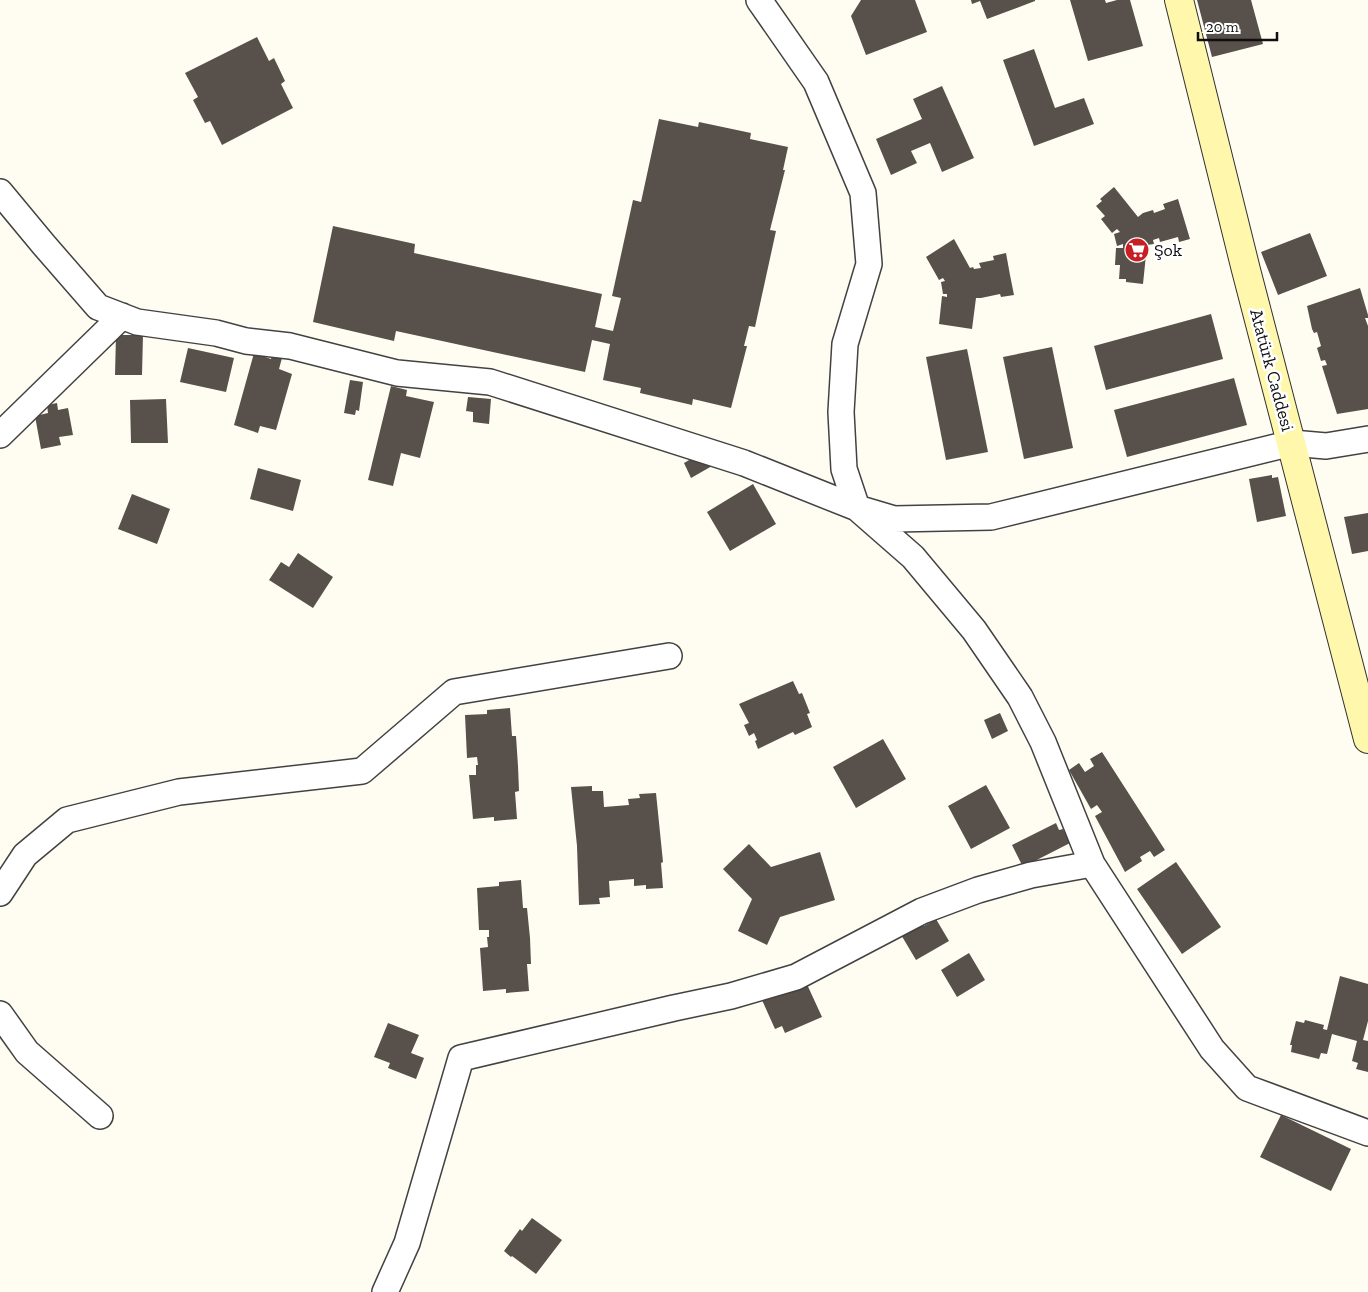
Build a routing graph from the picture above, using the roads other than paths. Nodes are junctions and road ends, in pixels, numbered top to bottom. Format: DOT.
graph roads {
  1 [pos="759,0"];
  2 [pos="1179,0"];
  3 [pos="0,192"];
  4 [pos="122,316"];
  5 [pos="0,435"];
  6 [pos="1368,439"];
  7 [pos="1292,443"];
  8 [pos="857,508"];
  9 [pos="669,656"];
  10 [pos="1368,739"];
  11 [pos="1092,864"];
  12 [pos="0,893"];
  13 [pos="0,1014"];
  14 [pos="100,1116"];
  15 [pos="1368,1133"];
  16 [pos="385,1292"];
  1 -- 8 [label="street"];
  2 -- 7 [label="street, Atatürk Caddesi"];
  3 -- 4 [label="street"];
  4 -- 5 [label="street"];
  4 -- 8 [label="street"];
  6 -- 7 [label="street"];
  7 -- 8 [label="street"];
  7 -- 10 [label="street, Atatürk Caddesi"];
  8 -- 11 [label="street"];
  9 -- 12 [label="street"];
  11 -- 15 [label="street"];
  11 -- 16 [label="street"];
  13 -- 14 [label="street"];
}
